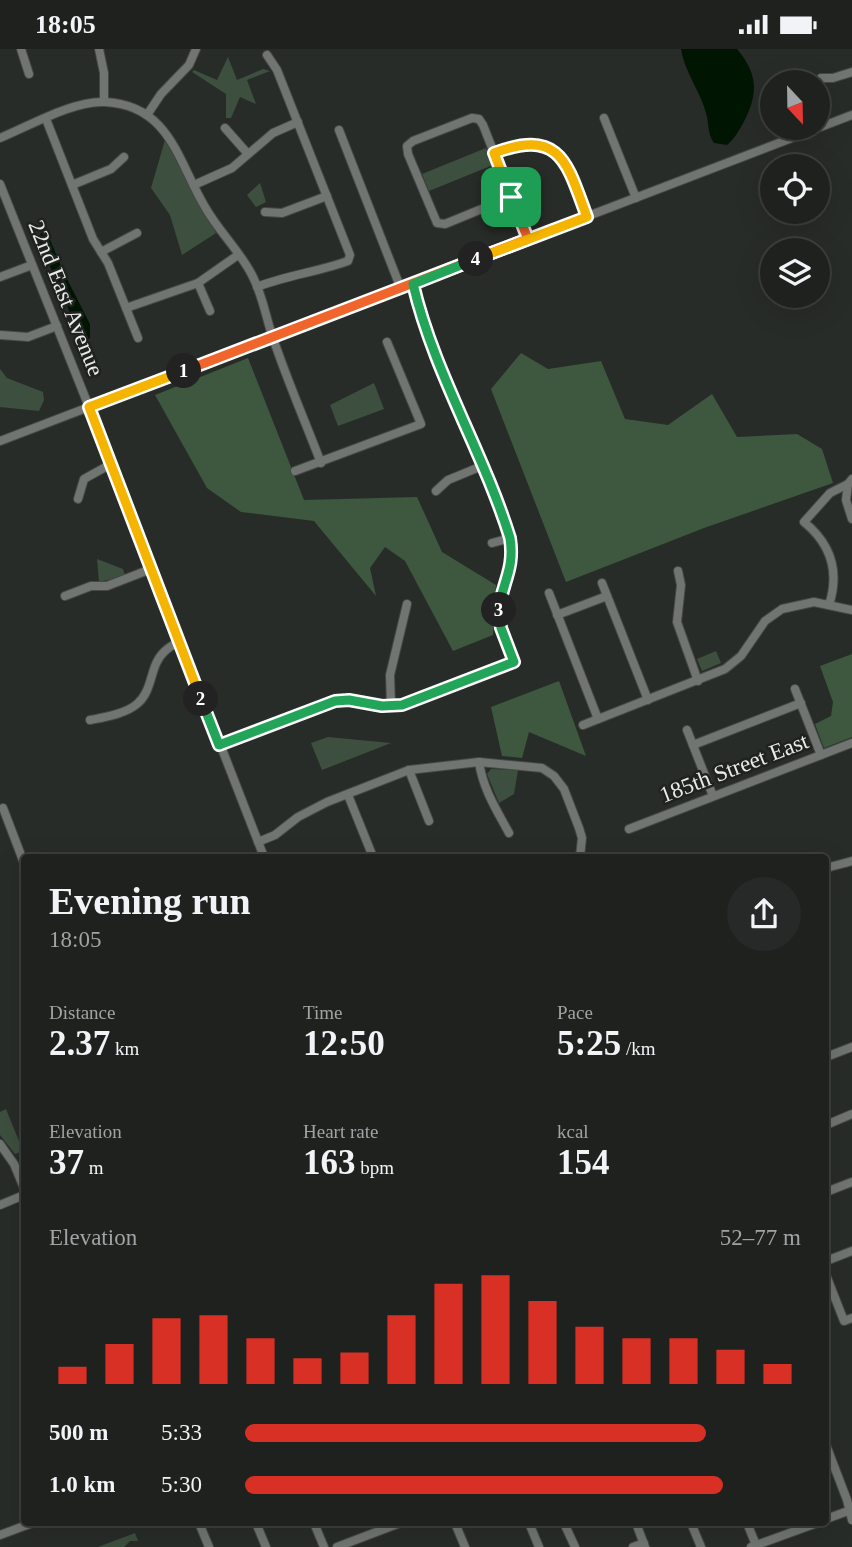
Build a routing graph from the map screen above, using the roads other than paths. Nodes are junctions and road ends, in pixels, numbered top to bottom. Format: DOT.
graph roads {
  1 [pos="21,49"];
  2 [pos="99,49"];
  3 [pos="196,49"];
  4 [pos="267,55"];
  5 [pos="852,72"];
  6 [pos="29,74"];
  7 [pos="830,78"];
  8 [pos="104,101"];
  9 [pos="147,115"];
  10 [pos="852,115"];
  11 [pos="604,118"];
  12 [pos="46,119"];
  13 [pos="298,122"];
  14 [pos="225,128"];
  15 [pos="339,130"];
  16 [pos="0,138"];
  17 [pos="494,153"];
  18 [pos="248,154"];
  19 [pos="124,157"];
  20 [pos="0,184"];
  21 [pos="72,185"];
  22 [pos="194,185"];
  23 [pos="327,196"];
  24 [pos="511,197"];
  25 [pos="636,198"];
  26 [pos="265,212"];
  27 [pos="587,217"];
  28 [pos="137,233"];
  29 [pos="528,239"];
  30 [pos="101,252"];
  31 [pos="238,255"];
  32 [pos="32,265"];
  33 [pos="0,277"];
  34 [pos="198,283"];
  35 [pos="413,284"];
  36 [pos="257,287"];
  37 [pos="401,289"];
  38 [pos="126,308"];
  39 [pos="210,311"];
  40 [pos="57,326"];
  41 [pos="0,335"];
  42 [pos="272,337"];
  43 [pos="138,338"];
  44 [pos="387,342"];
  45 [pos="89,407"];
  46 [pos="0,441"];
  47 [pos="321,463"];
  48 [pos="111,464"];
  49 [pos="482,466"];
  50 [pos="295,471"];
  51 [pos="850,481"];
  52 [pos="436,491"];
  53 [pos="78,499"];
  54 [pos="852,519"];
  55 [pos="510,538"];
  56 [pos="492,543"];
  57 [pos="151,569"];
  58 [pos="678,571"];
  59 [pos="602,583"];
  60 [pos="549,593"];
  61 [pos="65,596"];
  62 [pos="607,596"];
  63 [pos="407,604"];
  64 [pos="829,605"];
  65 [pos="852,610"];
  66 [pos="557,615"];
  67 [pos="179,642"];
  68 [pos="698,681"];
  69 [pos="795,689"];
  70 [pos="648,700"];
  71 [pos="801,703"];
  72 [pos="391,705"];
  73 [pos="598,719"];
  74 [pos="90,720"];
  75 [pos="583,725"];
  76 [pos="687,730"];
  77 [pos="852,743"];
  78 [pos="693,744"];
  79 [pos="219,745"];
  80 [pos="821,755"];
  81 [pos="479,762"];
  82 [pos="409,770"];
  83 [pos="348,795"];
  84 [pos="713,796"];
  85 [pos="3,808"];
  86 [pos="429,821"];
  87 [pos="629,829"];
  88 [pos="509,833"];
  89 [pos="258,842"];
  90 [pos="263,854"];
  91 [pos="372,854"];
  92 [pos="580,854"];
  93 [pos="21,855"];
  94 [pos="852,861"];
  95 [pos="829,867"];
  96 [pos="852,1047"];
  97 [pos="829,1057"];
  98 [pos="852,1114"];
  99 [pos="829,1124"];
  100 [pos="0,1144"];
  101 [pos="21,1181"];
  102 [pos="852,1182"];
  103 [pos="829,1191"];
  104 [pos="21,1196"];
  105 [pos="0,1205"];
  106 [pos="852,1251"];
  107 [pos="829,1260"];
  108 [pos="829,1281"];
  109 [pos="848,1320"];
  110 [pos="829,1453"];
  111 [pos="848,1511"];
  112 [pos="829,1518"];
  113 [pos="852,1520"];
  114 [pos="24,1526"];
  115 [pos="201,1526"];
  116 [pos="257,1526"];
  117 [pos="315,1526"];
  118 [pos="392,1526"];
  119 [pos="456,1526"];
  120 [pos="530,1526"];
  121 [pos="565,1526"];
  122 [pos="637,1526"];
  123 [pos="692,1526"];
  124 [pos="748,1526"];
  125 [pos="801,1526"];
  126 [pos="0,1535"];
  127 [pos="644,1545"];
  128 [pos="753,1546"];
  129 [pos="209,1547"];
  130 [pos="266,1547"];
  131 [pos="324,1547"];
  132 [pos="337,1547"];
  133 [pos="465,1547"];
  134 [pos="539,1547"];
  135 [pos="575,1547"];
  136 [pos="633,1547"];
  137 [pos="701,1547"];
  1 -- 6 [label="street"];
  2 -- 8 [label="street"];
  3 -- 9 [label="street"];
  4 -- 13 [label="street"];
  5 -- 7 [label="street"];
  8 -- 9 [label="street"];
  8 -- 12 [label="street"];
  9 -- 22 [label="street"];
  10 -- 25 [label="street"];
  11 -- 25 [label="street"];
  12 -- 16 [label="street"];
  12 -- 21 [label="street"];
  13 -- 18 [label="street"];
  13 -- 23 [label="street"];
  14 -- 18 [label="street"];
  15 -- 37 [label="street"];
  17 -- 24 [label="street"];
  17 -- 24 [label="street"];
  17 -- 27 [label="street"];
  18 -- 22 [label="street"];
  19 -- 21 [label="street"];
  20 -- 32 [label="street, 22nd East Avenue"];
  21 -- 30 [label="street"];
  22 -- 31 [label="street"];
  23 -- 26 [label="street"];
  23 -- 36 [label="street"];
  24 -- 29 [label="street"];
  25 -- 27 [label="street"];
  27 -- 29 [label="street"];
  28 -- 30 [label="street"];
  29 -- 35 [label="street"];
  30 -- 38 [label="street"];
  31 -- 34 [label="street"];
  31 -- 36 [label="street"];
  32 -- 33 [label="street"];
  32 -- 40 [label="street, 22nd East Avenue"];
  34 -- 38 [label="street"];
  34 -- 39 [label="street"];
  35 -- 37 [label="street"];
  35 -- 49 [label="street"];
  36 -- 42 [label="street"];
  37 -- 42 [label="street"];
  38 -- 43 [label="street"];
  40 -- 41 [label="street"];
  40 -- 45 [label="street, 22nd East Avenue"];
  42 -- 45 [label="street"];
  42 -- 47 [label="street"];
  44 -- 47 [label="street"];
  45 -- 46 [label="street"];
  45 -- 48 [label="street, 22nd East Avenue"];
  47 -- 50 [label="street"];
  48 -- 53 [label="street"];
  48 -- 57 [label="street, 22nd East Avenue"];
  49 -- 52 [label="street"];
  49 -- 55 [label="street"];
  51 -- 54 [label="street"];
  51 -- 64 [label="street"];
  55 -- 56 [label="street"];
  55 -- 72 [label="street"];
  57 -- 61 [label="street"];
  57 -- 67 [label="street, 22nd East Avenue"];
  58 -- 68 [label="street"];
  59 -- 62 [label="street"];
  60 -- 66 [label="street"];
  62 -- 66 [label="street"];
  62 -- 70 [label="street"];
  63 -- 72 [label="street"];
  64 -- 65 [label="street"];
  64 -- 68 [label="street"];
  66 -- 73 [label="street"];
  67 -- 74 [label="street"];
  67 -- 79 [label="street, 22nd East Avenue"];
  68 -- 70 [label="street"];
  69 -- 71 [label="street"];
  70 -- 73 [label="street"];
  71 -- 78 [label="street"];
  71 -- 80 [label="street"];
  72 -- 79 [label="street"];
  73 -- 75 [label="street"];
  76 -- 78 [label="street"];
  77 -- 80 [label="street, 185th Street East"];
  78 -- 84 [label="street"];
  79 -- 89 [label="street, 22nd East Avenue"];
  80 -- 84 [label="street, 185th Street East"];
  81 -- 82 [label="street"];
  81 -- 88 [label="street"];
  81 -- 92 [label="street"];
  82 -- 83 [label="street"];
  82 -- 86 [label="street"];
  83 -- 89 [label="street"];
  83 -- 91 [label="street"];
  84 -- 87 [label="street, 185th Street East"];
  85 -- 93 [label="street"];
  89 -- 90 [label="street, 22nd East Avenue"];
  94 -- 95 [label="street"];
  96 -- 97 [label="street"];
  98 -- 99 [label="street"];
  100 -- 101 [label="street"];
  102 -- 103 [label="street"];
  104 -- 105 [label="street"];
  106 -- 107 [label="street"];
  108 -- 109 [label="street"];
  110 -- 111 [label="street"];
  111 -- 112 [label="street"];
  111 -- 113 [label="street"];
  114 -- 126 [label="street"];
  115 -- 129 [label="street"];
  116 -- 130 [label="street"];
  117 -- 131 [label="street"];
  118 -- 132 [label="street"];
  119 -- 133 [label="street"];
  120 -- 134 [label="street"];
  121 -- 135 [label="street"];
  122 -- 127 [label="street"];
  123 -- 137 [label="street"];
  124 -- 128 [label="street"];
  125 -- 128 [label="street"];
  127 -- 136 [label="street"];
}
